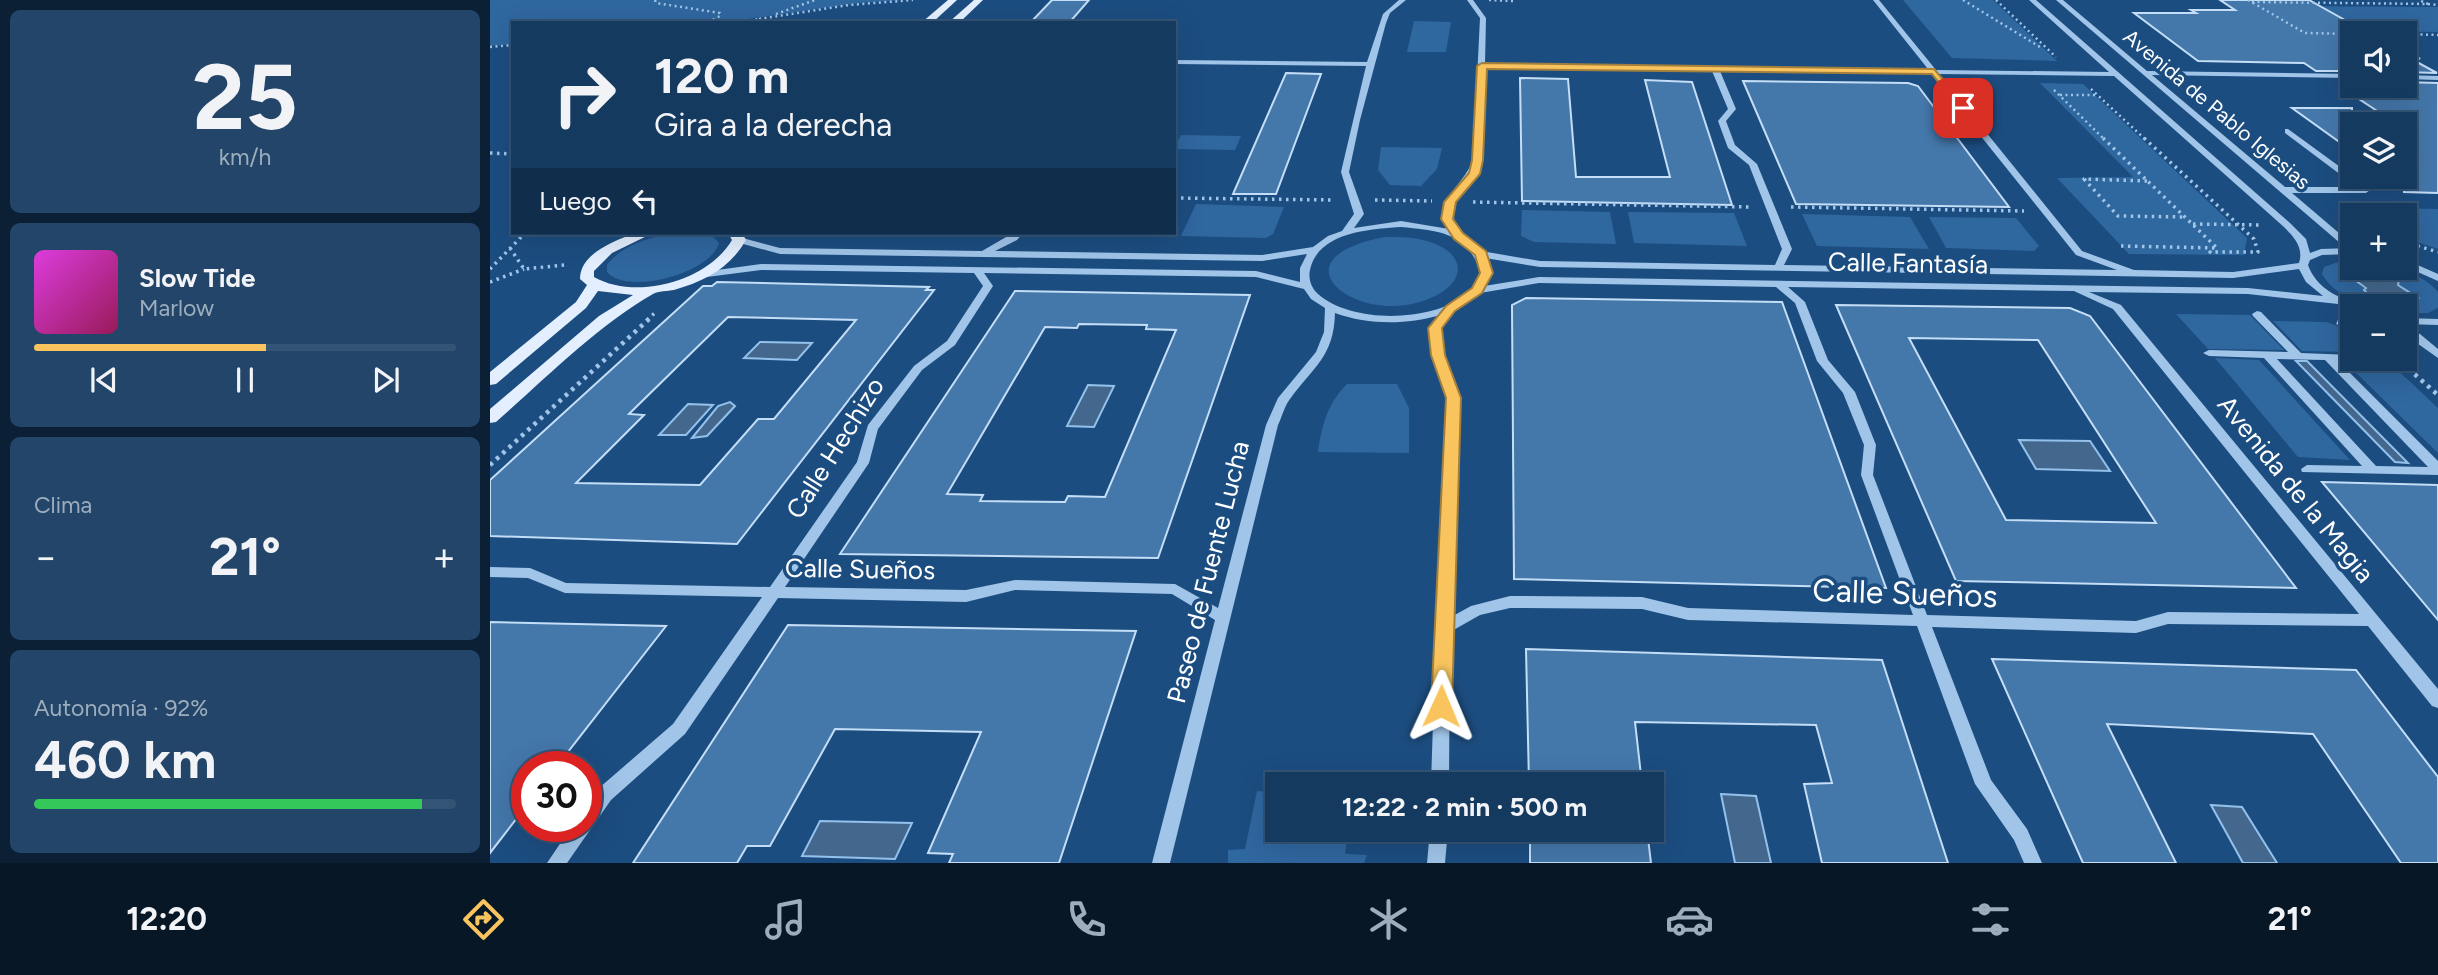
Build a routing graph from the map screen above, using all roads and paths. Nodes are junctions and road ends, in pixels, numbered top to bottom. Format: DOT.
graph roads {
  1 [pos="655,0"];
  2 [pos="815,0"];
  3 [pos="822,0"];
  4 [pos="913,0"];
  5 [pos="953,0"];
  6 [pos="979,0"];
  7 [pos="1403,0"];
  8 [pos="1470,0"];
  9 [pos="1478,0"];
  10 [pos="1876,0"];
  11 [pos="1963,0"];
  12 [pos="1996,0"];
  13 [pos="2032,0"];
  14 [pos="2059,0"];
  15 [pos="2273,0"];
  16 [pos="2419,0"];
  17 [pos="862,1"];
  18 [pos="1513,1"];
  19 [pos="2250,1"];
  20 [pos="2278,3"];
  21 [pos="807,4"];
  22 [pos="2428,4"];
  23 [pos="2438,5"];
  24 [pos="759,19"];
  25 [pos="711,21"];
  26 [pos="752,21"];
  27 [pos="928,21"];
  28 [pos="955,21"];
  29 [pos="2340,34"];
  30 [pos="2417,34"];
  31 [pos="2438,35"];
  32 [pos="511,45"];
  33 [pos="490,47"];
  34 [pos="2040,47"];
  35 [pos="1176,62"];
  36 [pos="1370,64"];
  37 [pos="1482,66"];
  38 [pos="1715,69"];
  39 [pos="1934,72"];
  40 [pos="2073,73"];
  41 [pos="2146,73"];
  42 [pos="2118,74"];
  43 [pos="2340,76"];
  44 [pos="2417,77"];
  45 [pos="2438,78"];
  46 [pos="2050,86"];
  47 [pos="2059,95"];
  48 [pos="2097,95"];
  49 [pos="2288,131"];
  50 [pos="490,153"];
  51 [pos="511,154"];
  52 [pos="2148,181"];
  53 [pos="2284,190"];
  54 [pos="1176,198"];
  55 [pos="1357,200"];
  56 [pos="1450,202"];
  57 [pos="1771,207"];
  58 [pos="2045,211"];
  59 [pos="2186,217"];
  60 [pos="2193,224"];
  61 [pos="2238,225"];
  62 [pos="1345,233"];
  63 [pos="523,235"];
  64 [pos="641,235"];
  65 [pos="1016,235"];
  66 [pos="1458,236"];
  67 [pos="737,237"];
  68 [pos="2340,238"];
  69 [pos="2417,245"];
  70 [pos="2121,246"];
  71 [pos="510,248"];
  72 [pos="1317,249"];
  73 [pos="2340,251"];
  74 [pos="2438,251"];
  75 [pos="2079,253"];
  76 [pos="981,254"];
  77 [pos="1481,254"];
  78 [pos="2304,262"];
  79 [pos="565,265"];
  80 [pos="2417,265"];
  81 [pos="1778,268"];
  82 [pos="2417,268"];
  83 [pos="490,269"];
  84 [pos="524,269"];
  85 [pos="976,269"];
  86 [pos="2438,270"];
  87 [pos="2060,273"];
  88 [pos="2140,274"];
  89 [pos="699,275"];
  90 [pos="2233,275"];
  91 [pos="2438,278"];
  92 [pos="490,282"];
  93 [pos="1780,285"];
  94 [pos="594,286"];
  95 [pos="1306,287"];
  96 [pos="656,289"];
  97 [pos="2073,289"];
  98 [pos="1477,290"];
  99 [pos="2143,290"];
  100 [pos="2339,301"];
  101 [pos="662,307"];
  102 [pos="2117,307"];
  103 [pos="1330,308"];
  104 [pos="1450,309"];
  105 [pos="2258,314"];
  106 [pos="2326,318"];
  107 [pos="2417,321"];
  108 [pos="2438,322"];
  109 [pos="2340,323"];
  110 [pos="2417,336"];
  111 [pos="2209,354"];
  112 [pos="2267,355"];
  113 [pos="2438,355"];
  114 [pos="2298,356"];
  115 [pos="2328,357"];
  116 [pos="2340,358"];
  117 [pos="2411,371"];
  118 [pos="490,380"];
  119 [pos="2438,395"];
  120 [pos="490,418"];
  121 [pos="490,465"];
  122 [pos="2307,469"];
  123 [pos="2373,470"];
  124 [pos="2438,470"];
  125 [pos="490,572"];
  126 [pos="772,591"];
  127 [pos="1223,618"];
  128 [pos="2373,620"];
  129 [pos="1923,622"];
  130 [pos="1443,629"];
  131 [pos="2438,701"];
  132 [pos="1440,772"];
  133 [pos="602,798"];
  134 [pos="571,842"];
  135 [pos="1438,842"];
  136 [pos="556,863"];
  137 [pos="1161,863"];
  138 [pos="1436,863"];
  139 [pos="2032,863"];
  1 -- 25 [label="path"];
  2 -- 21 [label="path"];
  3 -- 21 [label="path"];
  4 -- 17 [label="path"];
  5 -- 27 [label="main road"];
  6 -- 28 [label="main road"];
  7 -- 36 [label="street"];
  8 -- 37 [label="street"];
  9 -- 18 [label="path"];
  10 -- 39 [label="street"];
  11 -- 34 [label="path"];
  12 -- 40 [label="path"];
  13 -- 42 [label="street, Avenida de Pablo Iglesias"];
  14 -- 41 [label="street, Avenida de Pablo Iglesias"];
  15 -- 20 [label="path"];
  16 -- 22 [label="path"];
  17 -- 24 [label="path"];
  19 -- 20 [label="path"];
  19 -- 29 [label="path"];
  20 -- 22 [label="path"];
  21 -- 24 [label="path"];
  22 -- 23 [label="path"];
  24 -- 26 [label="path"];
  30 -- 31 [label="path"];
  32 -- 33 [label="path"];
  35 -- 36 [label="street"];
  36 -- 55 [label="street"];
  37 -- 38 [label="street"];
  37 -- 56 [label="street"];
  38 -- 39 [label="street"];
  38 -- 57 [label="street"];
  39 -- 40 [label="street"];
  39 -- 58 [label="street"];
  40 -- 42 [label="street"];
  40 -- 48 [label="path"];
  41 -- 43 [label="street"];
  41 -- 53 [label="street, Avenida de Pablo Iglesias"];
  42 -- 78 [label="street, Avenida de Pablo Iglesias"];
  44 -- 45 [label="street"];
  46 -- 47 [label="path"];
  47 -- 48 [label="path"];
  47 -- 52 [label="path"];
  48 -- 61 [label="path"];
  49 -- 53 [label="street"];
  50 -- 51 [label="path"];
  52 -- 59 [label="path"];
  52 -- 59 [label="path"];
  53 -- 68 [label="street, Avenida de Pablo Iglesias"];
  54 -- 55 [label="path"];
  55 -- 56 [label="path"];
  55 -- 62 [label="street"];
  56 -- 57 [label="path"];
  56 -- 66 [label="street"];
  57 -- 58 [label="path"];
  57 -- 81 [label="street"];
  58 -- 75 [label="street"];
  59 -- 60 [label="path"];
  60 -- 61 [label="path"];
  60 -- 70 [label="path"];
  61 -- 90 [label="path"];
  62 -- 66 [label="street"];
  62 -- 72 [label="street"];
  63 -- 71 [label="path"];
  64 -- 94 [label="main road"];
  65 -- 76 [label="street"];
  66 -- 77 [label="street"];
  67 -- 76 [label="street"];
  67 -- 89 [label="main road"];
  69 -- 74 [label="path"];
  71 -- 83 [label="path"];
  71 -- 84 [label="path"];
  72 -- 76 [label="street"];
  72 -- 95 [label="street"];
  73 -- 78 [label="street, Calle Fantasía"];
  75 -- 87 [label="street"];
  75 -- 88 [label="street"];
  77 -- 81 [label="street, Calle Fantasía"];
  77 -- 98 [label="street"];
  78 -- 90 [label="street, Calle Fantasía"];
  78 -- 100 [label="street"];
  79 -- 84 [label="path"];
  80 -- 86 [label="street"];
  81 -- 87 [label="street, Calle Fantasía"];
  82 -- 91 [label="street"];
  84 -- 92 [label="path"];
  85 -- 89 [label="street"];
  85 -- 95 [label="street"];
  85 -- 126 [label="street, Calle Hechizo"];
  87 -- 88 [label="street, Calle Fantasía"];
  88 -- 90 [label="street, Calle Fantasía"];
  89 -- 96 [label="main road"];
  93 -- 97 [label="street, Calle Fantasía"];
  93 -- 98 [label="street, Calle Fantasía"];
  93 -- 129 [label="street"];
  94 -- 96 [label="main road"];
  94 -- 118 [label="main road"];
  95 -- 103 [label="street"];
  96 -- 120 [label="main road"];
  97 -- 99 [label="street, Calle Fantasía"];
  97 -- 102 [label="street"];
  98 -- 104 [label="street"];
  99 -- 100 [label="street, Calle Fantasía"];
  99 -- 102 [label="street"];
  101 -- 121 [label="path"];
  102 -- 128 [label="street, Avenida de la Magia"];
  103 -- 104 [label="street"];
  103 -- 127 [label="street, Paseo de Fuente Lucha"];
  104 -- 130 [label="street"];
  105 -- 114 [label="street"];
  106 -- 109 [label="path"];
  107 -- 108 [label="street"];
  110 -- 113 [label="street"];
  111 -- 112 [label="street"];
  112 -- 114 [label="street"];
  112 -- 123 [label="street"];
  114 -- 115 [label="street"];
  115 -- 116 [label="street"];
  115 -- 124 [label="street"];
  117 -- 119 [label="path"];
  122 -- 123 [label="street"];
  123 -- 124 [label="street"];
  125 -- 126 [label="street, Calle Sueños"];
  126 -- 127 [label="street, Calle Sueños"];
  126 -- 133 [label="street, Calle Hechizo"];
  127 -- 137 [label="street, Paseo de Fuente Lucha"];
  128 -- 129 [label="street, Calle Sueños"];
  128 -- 131 [label="street, Avenida de la Magia"];
  129 -- 130 [label="street, Calle Sueños"];
  129 -- 139 [label="street"];
  130 -- 132 [label="street"];
  134 -- 136 [label="street"];
  135 -- 138 [label="street"];
}
